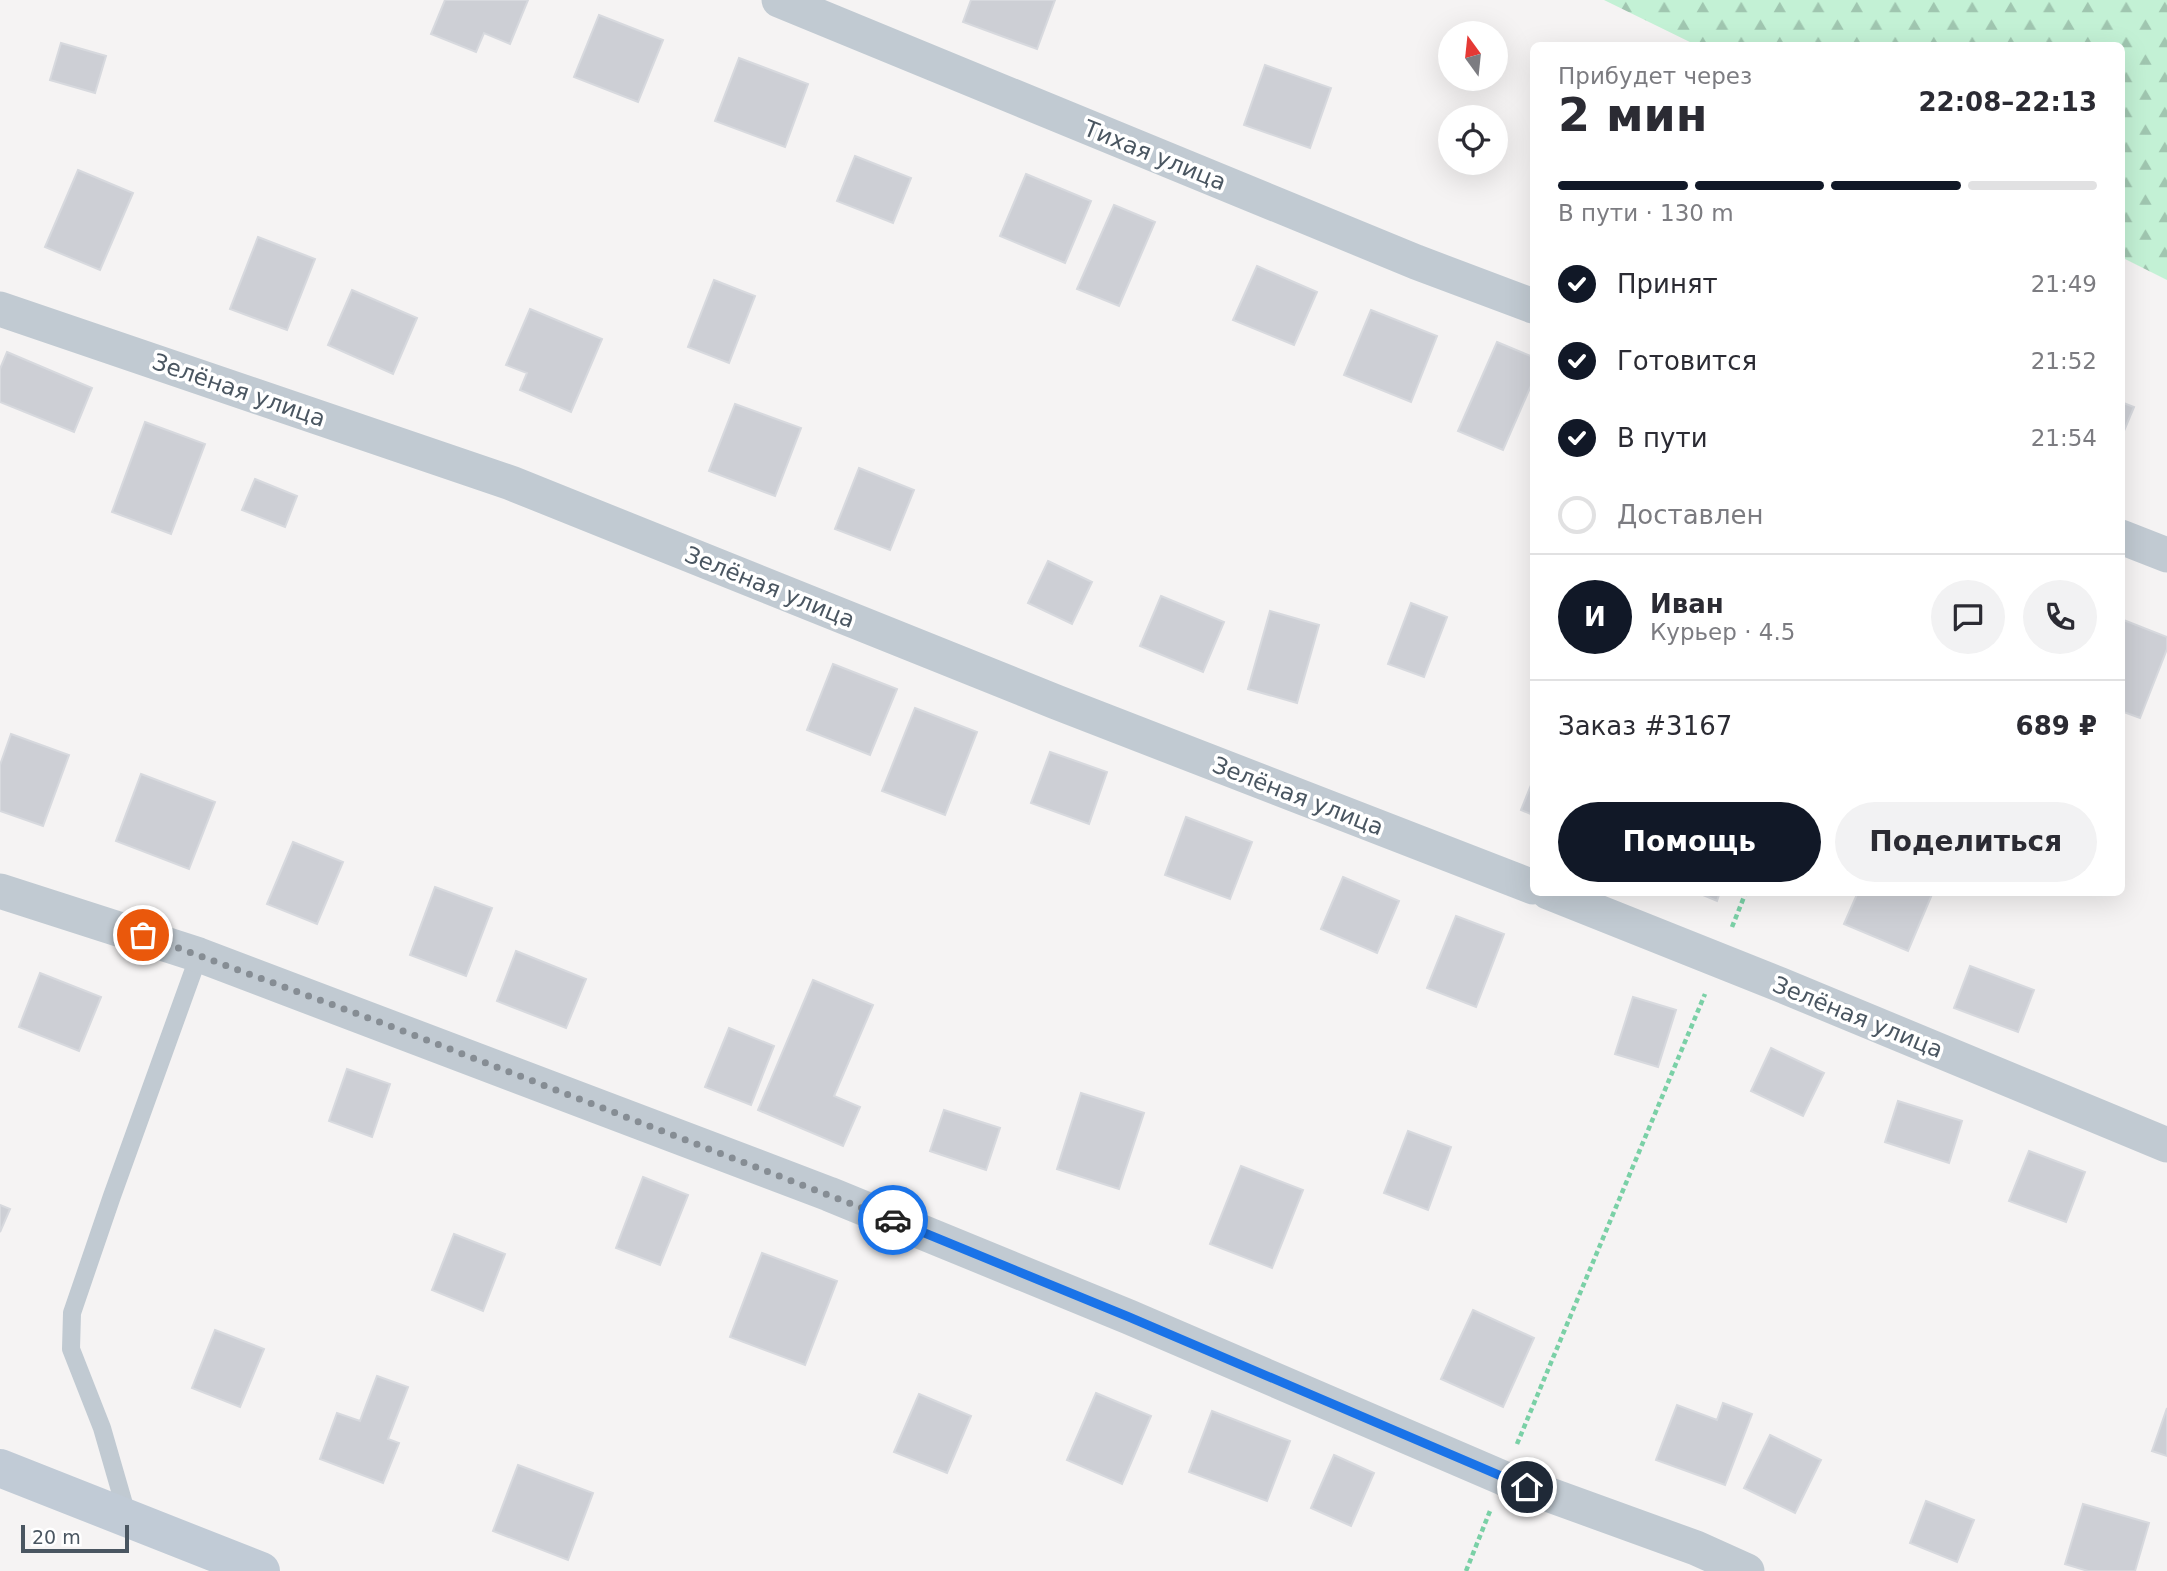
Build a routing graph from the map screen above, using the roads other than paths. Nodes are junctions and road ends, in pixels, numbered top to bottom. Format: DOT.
graph roads {
  1 [pos="779,0"];
  2 [pos="1530,305"];
  3 [pos="0,309"];
  4 [pos="2125,539"];
  5 [pos="2167,555"];
  6 [pos="1530,886"];
  7 [pos="0,891"];
  8 [pos="1558,896"];
  9 [pos="199,955"];
  10 [pos="2167,1144"];
  11 [pos="0,1468"];
  12 [pos="128,1518"];
  13 [pos="261,1571"];
  14 [pos="1747,1571"];
  1 -- 2 [label="street, Тихая улица"];
  3 -- 6 [label="street, Зелёная улица"];
  4 -- 5 [label="street"];
  7 -- 9 [label="street"];
  8 -- 10 [label="street, Зелёная улица"];
  9 -- 12 [label="lane"];
  9 -- 14 [label="street"];
  11 -- 12 [label="street"];
  12 -- 13 [label="street"];
}
